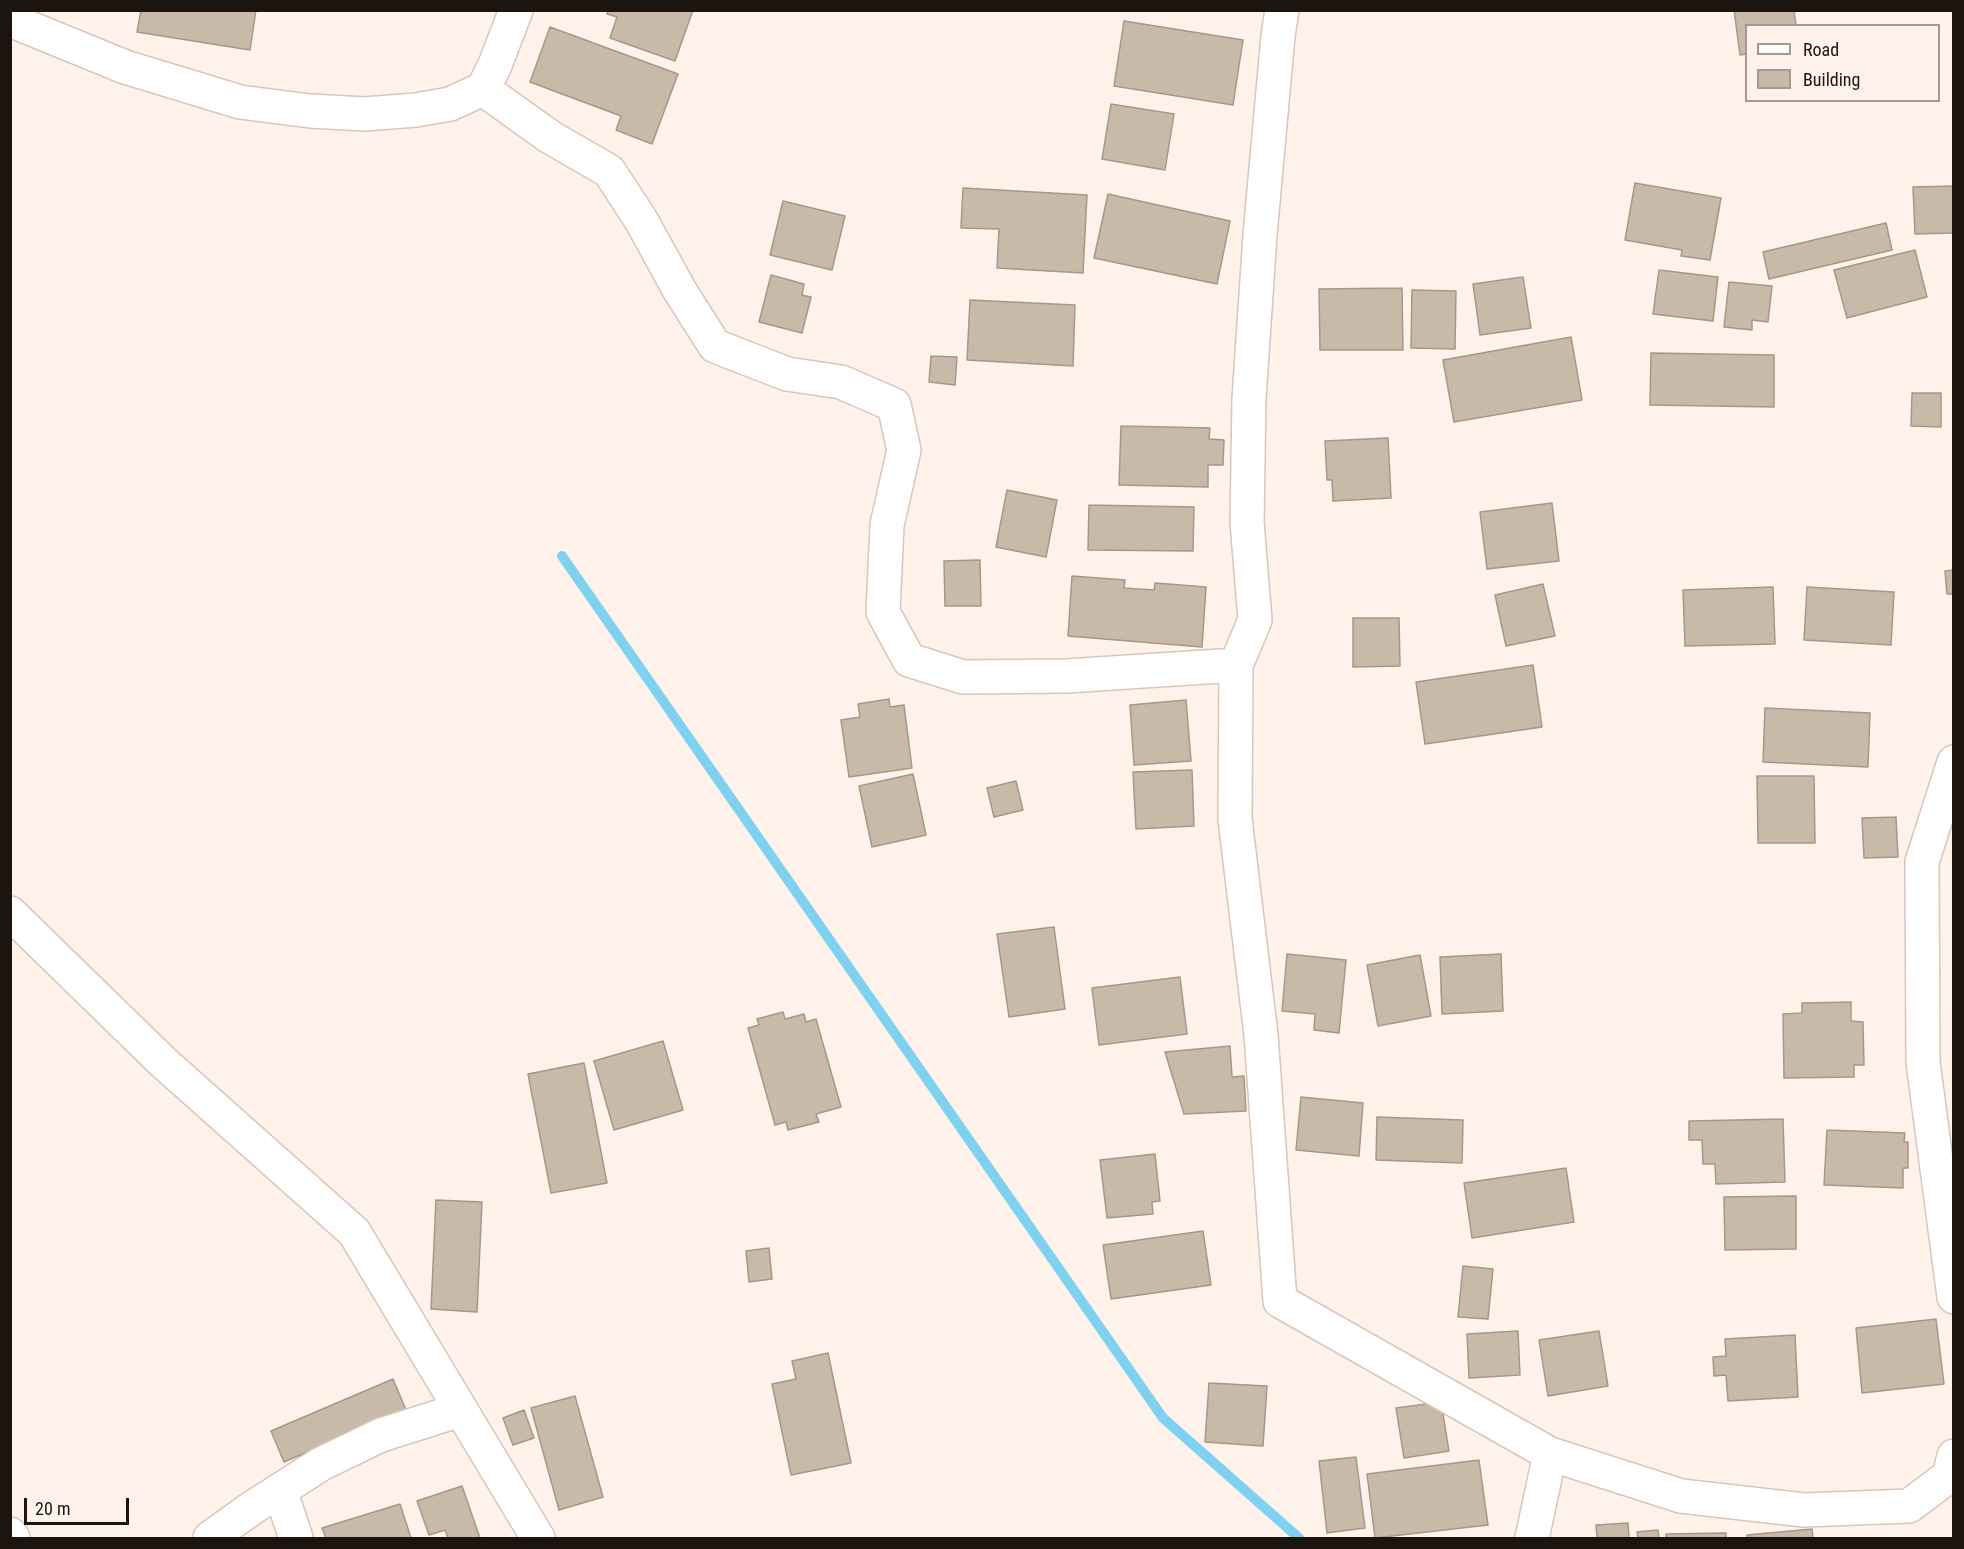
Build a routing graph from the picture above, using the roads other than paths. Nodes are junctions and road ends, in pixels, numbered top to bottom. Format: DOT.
graph roads {
  1 [pos="516,10"];
  2 [pos="1282,10"];
  3 [pos="10,20"];
  4 [pos="483,89"];
  5 [pos="1236,665"];
  6 [pos="1953,762"];
  7 [pos="10,913"];
  8 [pos="1953,1297"];
  9 [pos="460,1410"];
  10 [pos="1550,1455"];
  11 [pos="1953,1456"];
  12 [pos="280,1491"];
  13 [pos="10,1534"];
  14 [pos="13,1539"];
  15 [pos="210,1539"];
  16 [pos="296,1539"];
  17 [pos="538,1539"];
  18 [pos="1532,1539"];
  1 -- 4 [label="street"];
  2 -- 5 [label="street"];
  3 -- 4 [label="street"];
  4 -- 5 [label="street"];
  5 -- 10 [label="street"];
  6 -- 8 [label="street"];
  7 -- 9 [label="street"];
  9 -- 12 [label="street"];
  9 -- 17 [label="street"];
  10 -- 11 [label="street"];
  10 -- 18 [label="street"];
  12 -- 15 [label="street"];
  12 -- 16 [label="street"];
  13 -- 14 [label="street"];
}
